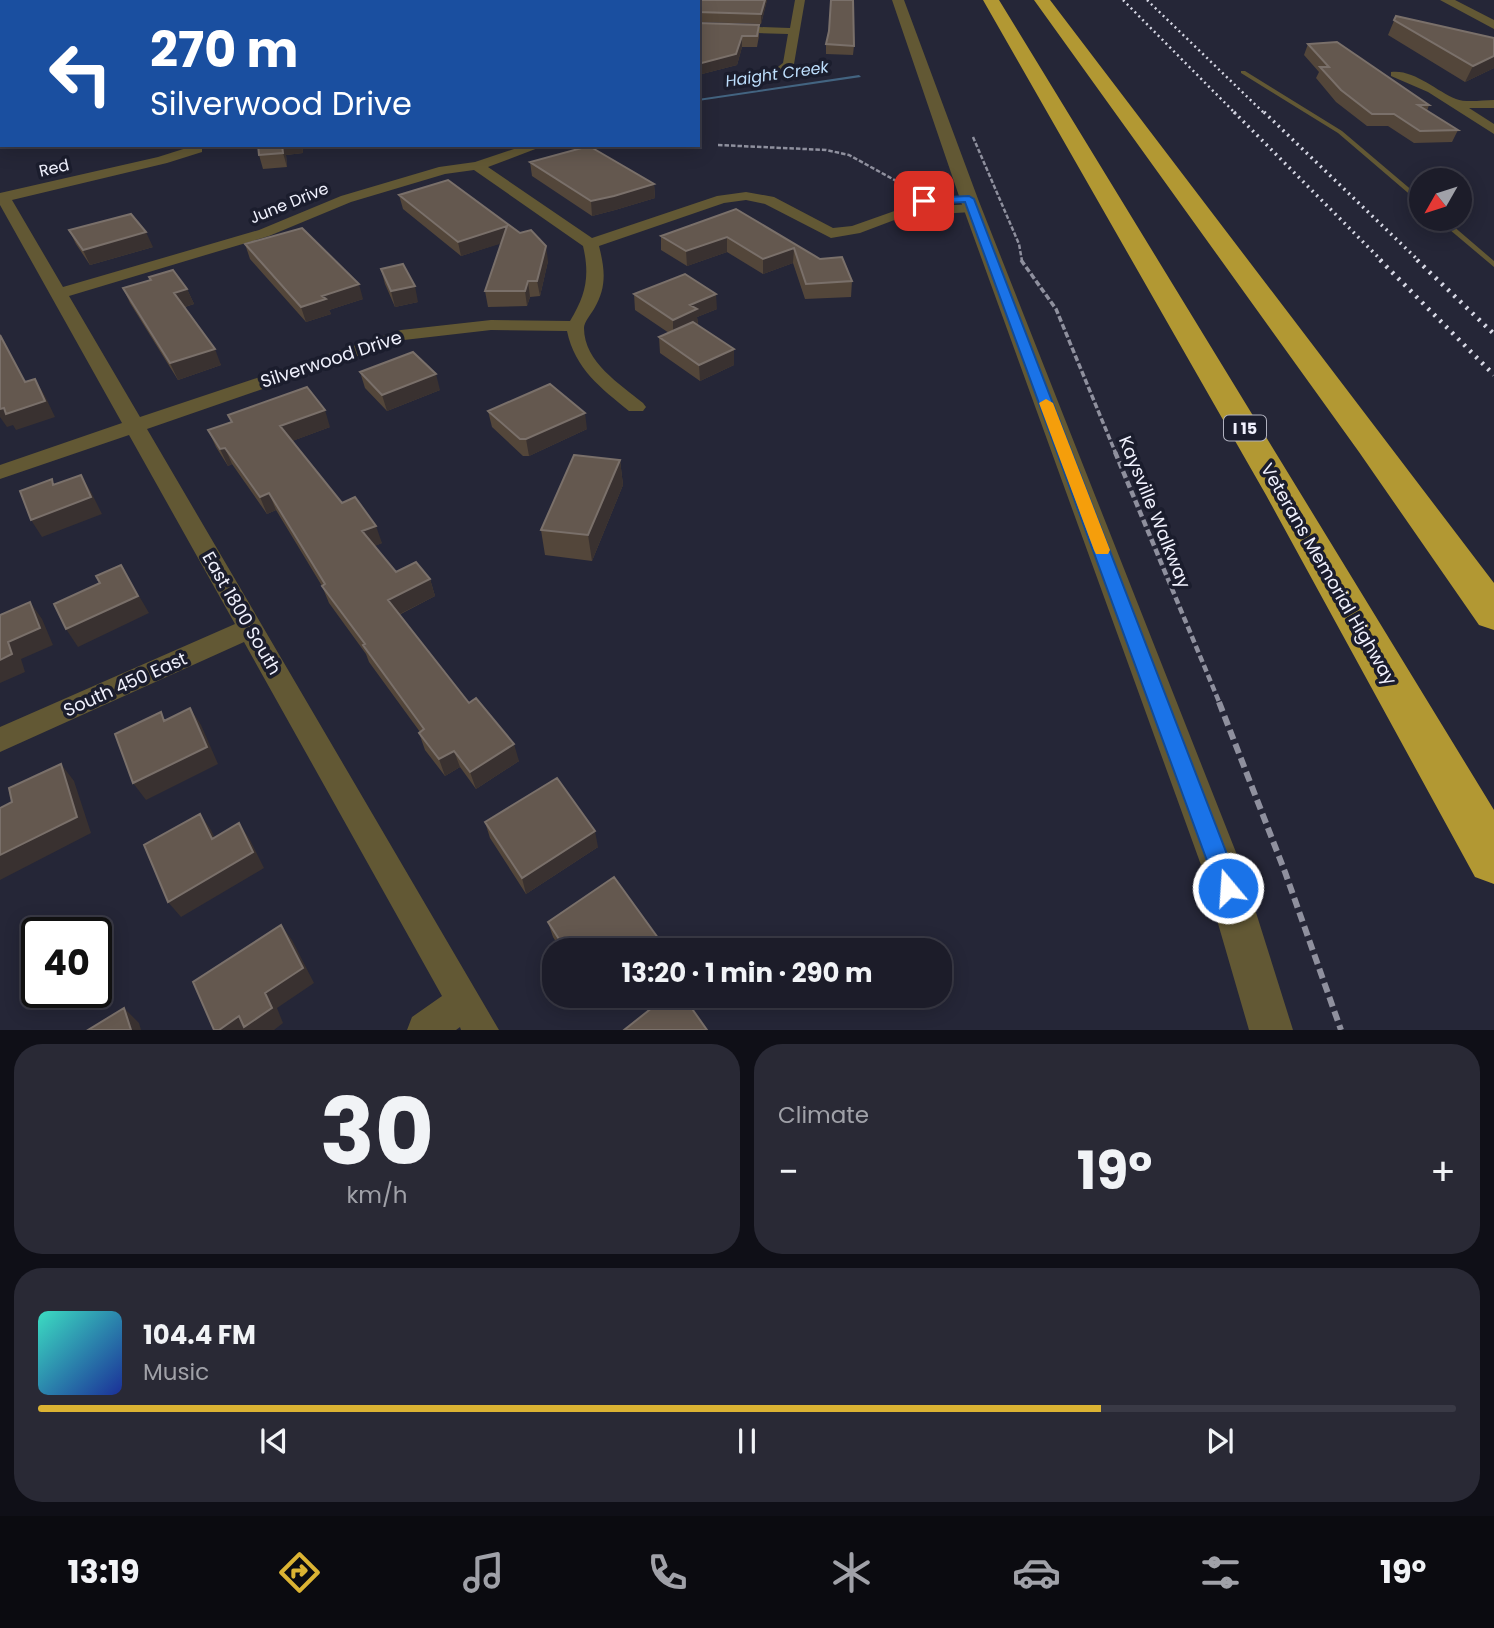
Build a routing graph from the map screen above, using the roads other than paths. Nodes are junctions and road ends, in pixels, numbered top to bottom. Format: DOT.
graph roads {
  1 [pos="800,0"];
  2 [pos="898,0"];
  3 [pos="992,0"];
  4 [pos="1042,0"];
  5 [pos="1446,0"];
  6 [pos="1494,25"];
  7 [pos="700,28"];
  8 [pos="796,31"];
  9 [pos="1243,72"];
  10 [pos="776,73"];
  11 [pos="1395,74"];
  12 [pos="1455,104"];
  13 [pos="1494,104"];
  14 [pos="1494,130"];
  15 [pos="531,148"];
  16 [pos="197,149"];
  17 [pos="477,166"];
  18 [pos="1409,192"];
  19 [pos="2,198"];
  20 [pos="970,203"];
  21 [pos="1455,231"];
  22 [pos="831,233"];
  23 [pos="590,244"];
  24 [pos="1494,265"];
  25 [pos="60,293"];
  26 [pos="575,326"];
  27 [pos="636,407"];
  28 [pos="135,425"];
  29 [pos="0,472"];
  30 [pos="1494,614"];
  31 [pos="251,628"];
  32 [pos="0,740"];
  33 [pos="1494,859"];
  34 [pos="473,1016"];
  35 [pos="425,1030"];
  36 [pos="1271,1030"];
  1 -- 8 [label="street"];
  2 -- 20 [label="street"];
  3 -- 33 [label="highway, Veterans Memorial Highway / I 15"];
  4 -- 30 [label="highway"];
  5 -- 6 [label="street"];
  7 -- 8 [label="street"];
  8 -- 10 [label="street"];
  9 -- 18 [label="lane"];
  11 -- 12 [label="street"];
  12 -- 13 [label="street"];
  12 -- 14 [label="street"];
  15 -- 17 [label="street, June Drive"];
  16 -- 19 [label="street, Red"];
  17 -- 23 [label="street"];
  17 -- 25 [label="street, June Drive"];
  19 -- 25 [label="street, East 1800 South"];
  20 -- 22 [label="street"];
  20 -- 22 [label="street"];
  20 -- 36 [label="street"];
  21 -- 24 [label="lane"];
  22 -- 23 [label="street"];
  23 -- 26 [label="street"];
  25 -- 28 [label="street, East 1800 South"];
  26 -- 27 [label="street"];
  26 -- 28 [label="street, Silverwood Drive"];
  28 -- 29 [label="street, Silverwood Drive"];
  28 -- 31 [label="street, East 1800 South"];
  31 -- 32 [label="street, South 450 East"];
  31 -- 34 [label="street, East 1800 South"];
  34 -- 35 [label="street"];
}
